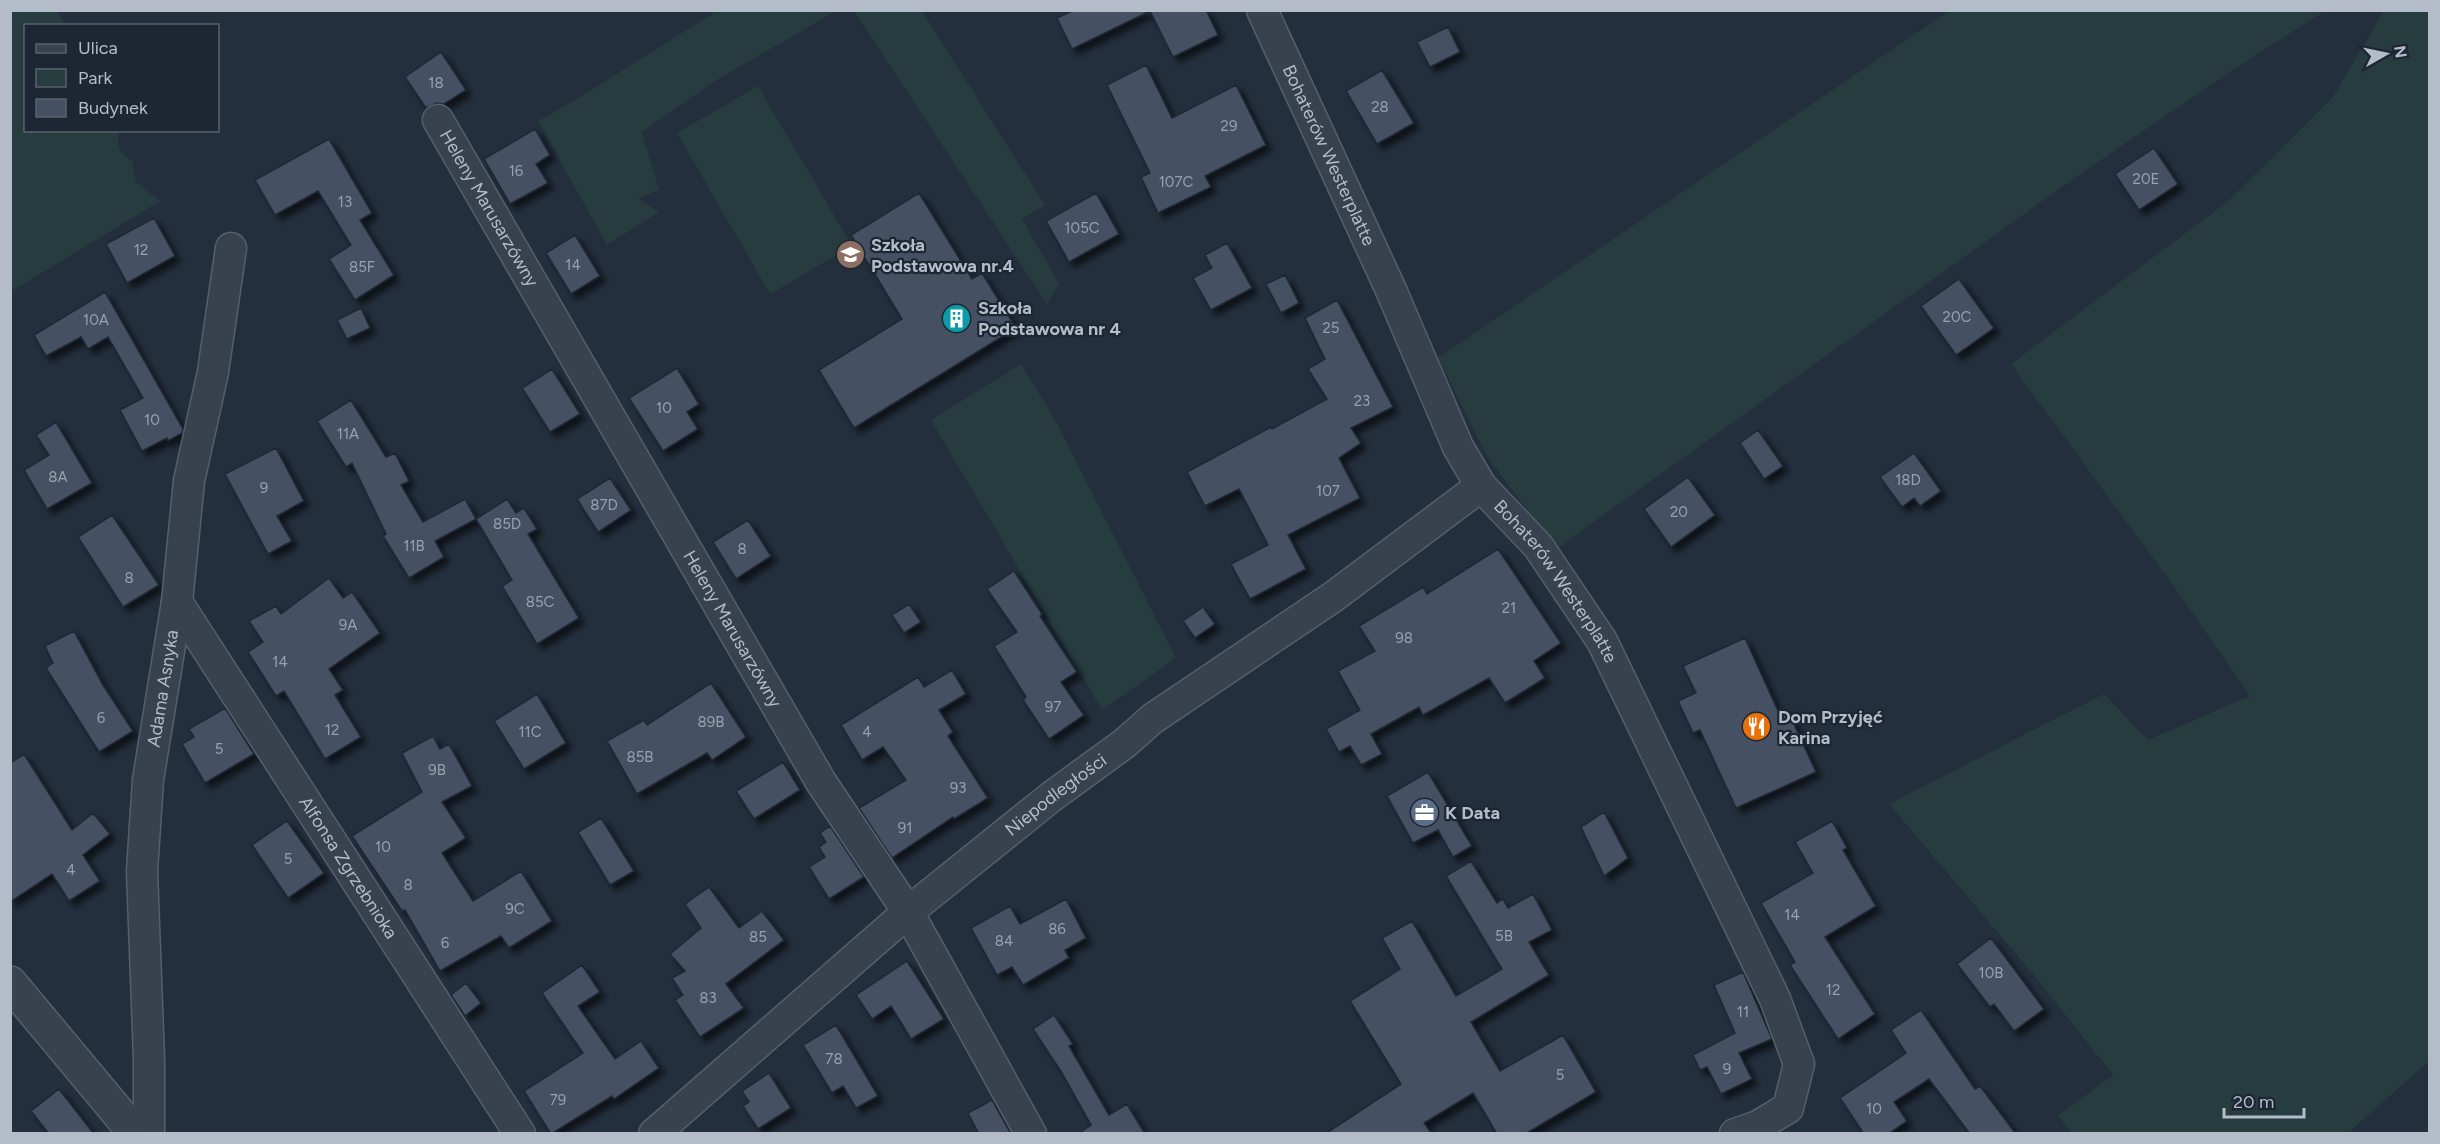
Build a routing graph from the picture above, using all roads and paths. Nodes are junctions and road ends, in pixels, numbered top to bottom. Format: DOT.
graph roads {
  1 [pos="1262,10"];
  2 [pos="438,120"];
  3 [pos="231,248"];
  4 [pos="1481,486"];
  5 [pos="177,602"];
  6 [pos="908,912"];
  7 [pos="10,983"];
  8 [pos="136,1134"];
  9 [pos="149,1134"];
  10 [pos="520,1134"];
  11 [pos="654,1134"];
  12 [pos="1030,1134"];
  13 [pos="1735,1134"];
  1 -- 4 [label="street, Bohaterów Westerplatte"];
  2 -- 6 [label="street, Heleny Marusarzówny"];
  3 -- 5 [label="street, Adama Asnyka"];
  4 -- 6 [label="street, Niepodległości"];
  4 -- 13 [label="street, Bohaterów Westerplatte"];
  5 -- 9 [label="street, Adama Asnyka"];
  5 -- 10 [label="street, Alfonsa Zgrzebnioka"];
  6 -- 11 [label="street, Niepodległości"];
  6 -- 12 [label="street, Heleny Marusarzówny"];
  7 -- 8 [label="street"];
}
